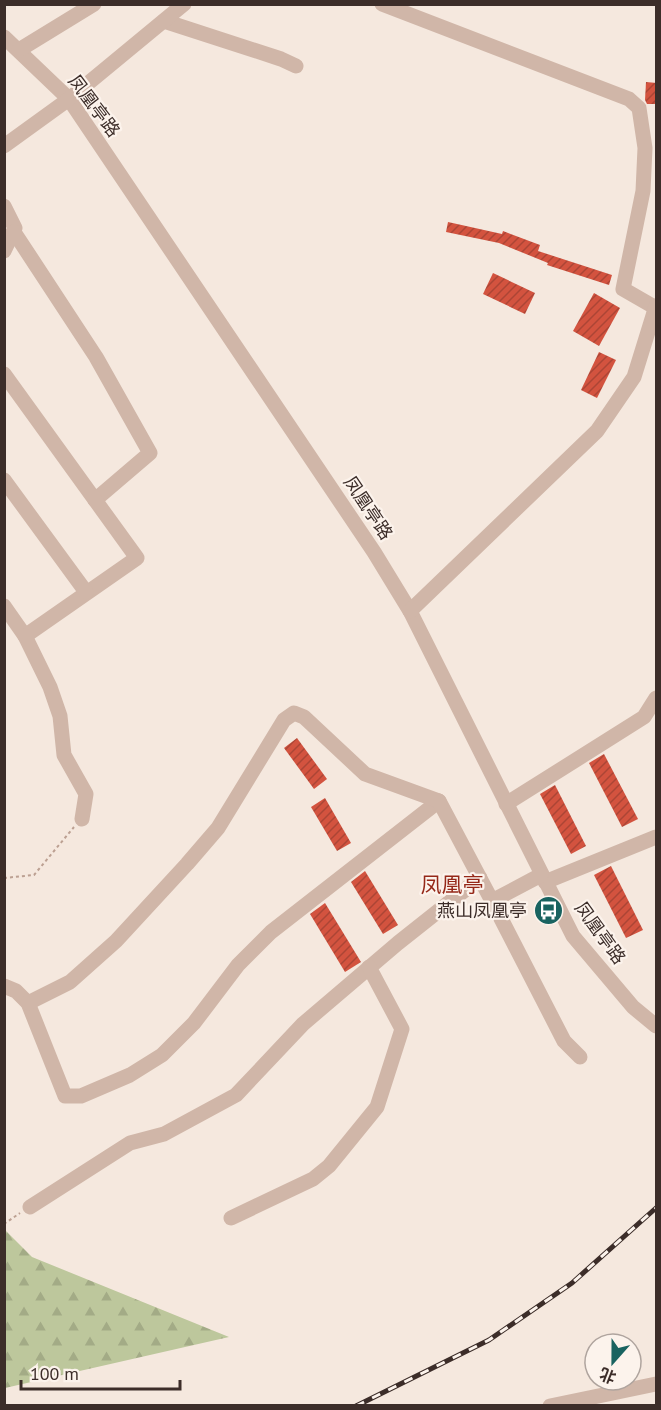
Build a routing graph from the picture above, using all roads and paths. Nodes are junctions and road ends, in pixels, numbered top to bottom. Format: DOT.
graph roads {
  1 [pos="94,4"];
  2 [pos="184,4"];
  3 [pos="382,4"];
  4 [pos="164,21"];
  5 [pos="4,37"];
  6 [pos="18,50"];
  7 [pos="296,66"];
  8 [pos="69,99"];
  9 [pos="4,146"];
  10 [pos="4,206"];
  11 [pos="14,232"];
  12 [pos="4,250"];
  13 [pos="656,307"];
  14 [pos="4,374"];
  15 [pos="4,480"];
  16 [pos="95,500"];
  17 [pos="86,592"];
  18 [pos="4,606"];
  19 [pos="410,611"];
  20 [pos="26,636"];
  21 [pos="657,698"];
  22 [pos="439,801"];
  23 [pos="506,804"];
  24 [pos="82,819"];
  25 [pos="657,837"];
  26 [pos="4,878"];
  27 [pos="480,878"];
  28 [pos="543,878"];
  29 [pos="492,901"];
  30 [pos="369,967"];
  31 [pos="4,986"];
  32 [pos="28,1004"];
  33 [pos="657,1026"];
  34 [pos="580,1057"];
  35 [pos="30,1207"];
  36 [pos="231,1218"];
  37 [pos="4,1224"];
  38 [pos="657,1384"];
  39 [pos="551,1405"];
  1 -- 6 [label="street"];
  2 -- 4 [label="street"];
  3 -- 13 [label="street"];
  4 -- 7 [label="street"];
  4 -- 8 [label="street"];
  5 -- 6 [label="street, 凤凰亭路"];
  6 -- 8 [label="street, 凤凰亭路"];
  8 -- 9 [label="street"];
  8 -- 19 [label="street, 凤凰亭路"];
  10 -- 11 [label="street"];
  11 -- 12 [label="street"];
  11 -- 16 [label="street"];
  13 -- 19 [label="street"];
  14 -- 16 [label="street"];
  15 -- 17 [label="street"];
  16 -- 17 [label="street"];
  17 -- 20 [label="street"];
  18 -- 20 [label="street"];
  19 -- 23 [label="street, 凤凰亭路"];
  20 -- 24 [label="street"];
  21 -- 23 [label="street"];
  22 -- 27 [label="street"];
  22 -- 32 [label="street"];
  22 -- 32 [label="street"];
  23 -- 28 [label="street, 凤凰亭路"];
  24 -- 26 [label="path"];
  25 -- 28 [label="street"];
  27 -- 29 [label="street"];
  27 -- 30 [label="street"];
  28 -- 29 [label="street"];
  28 -- 33 [label="street, 凤凰亭路"];
  29 -- 34 [label="street"];
  30 -- 35 [label="street"];
  30 -- 36 [label="street"];
  31 -- 32 [label="street"];
  35 -- 37 [label="path"];
  38 -- 39 [label="street"];
}
